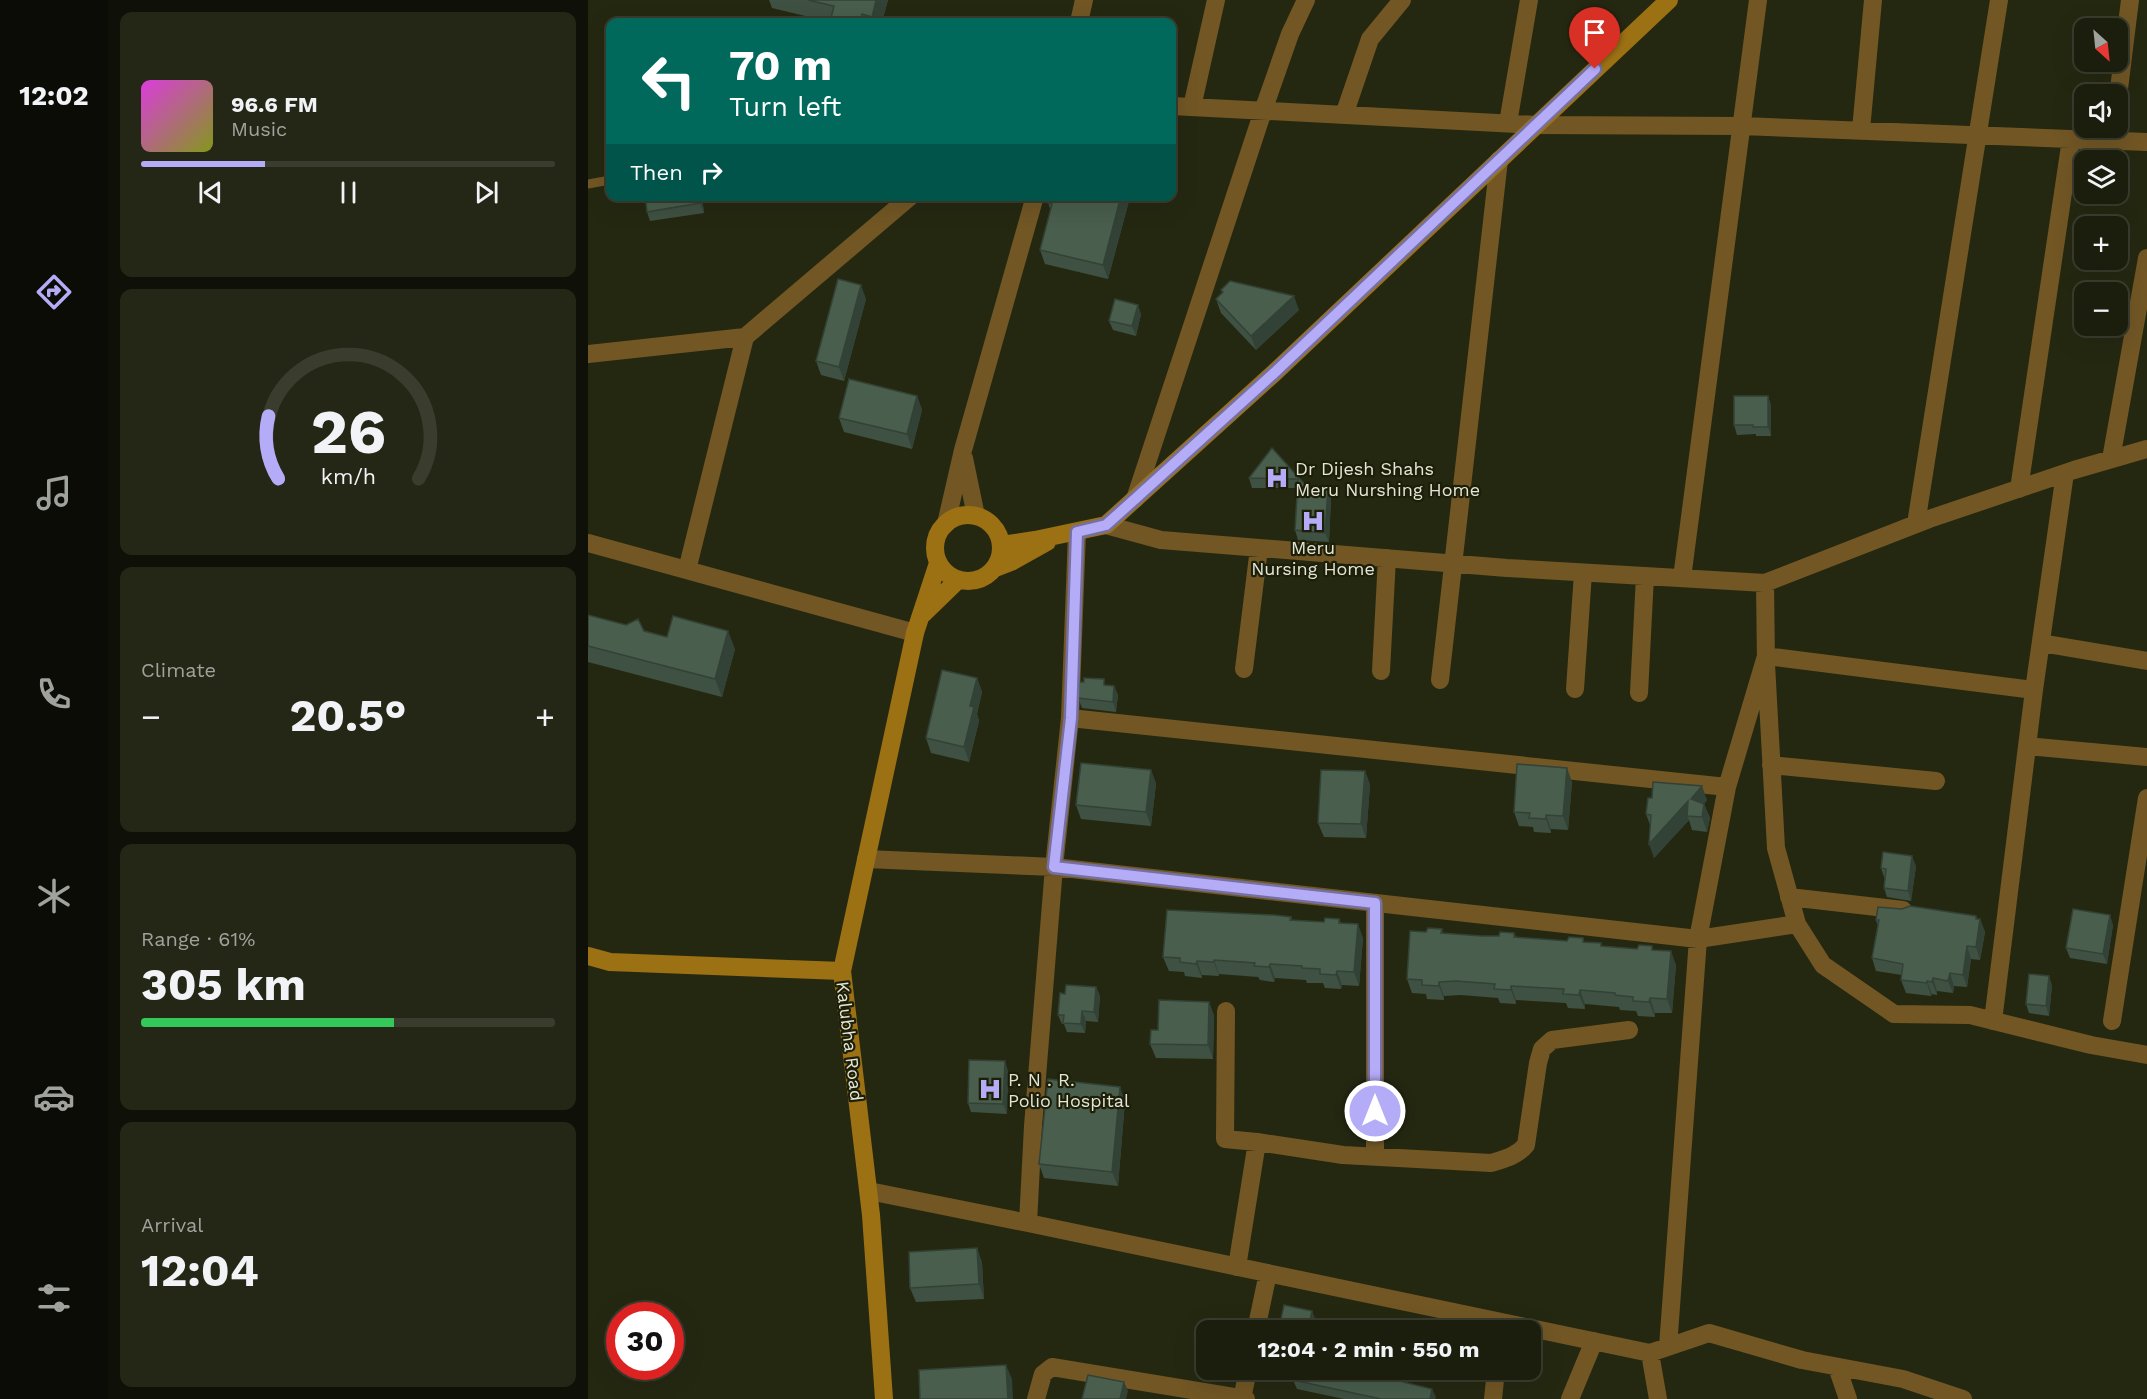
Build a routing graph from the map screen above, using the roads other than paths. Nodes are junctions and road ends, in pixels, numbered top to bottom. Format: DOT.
graph roads {
  1 [pos="1084,0"];
  2 [pos="1216,0"];
  3 [pos="1306,0"];
  4 [pos="1402,0"];
  5 [pos="1529,0"];
  6 [pos="1669,0"];
  7 [pos="1758,0"];
  8 [pos="1874,0"];
  9 [pos="1999,0"];
  10 [pos="2130,0"];
  11 [pos="1657,6"];
  12 [pos="1079,18"];
  13 [pos="2120,84"];
  14 [pos="1176,106"];
  15 [pos="1192,107"];
  16 [pos="1263,111"];
  17 [pos="1344,115"];
  18 [pos="1508,123"];
  19 [pos="1537,125"];
  20 [pos="1742,126"];
  21 [pos="1860,130"];
  22 [pos="1976,135"];
  23 [pos="2128,137"];
  24 [pos="2080,138"];
  25 [pos="2072,139"];
  26 [pos="2147,142"];
  27 [pos="1499,160"];
  28 [pos="606,181"];
  29 [pos="588,184"];
  30 [pos="905,201"];
  31 [pos="1034,201"];
  32 [pos="2147,258"];
  33 [pos="745,337"];
  34 [pos="588,354"];
  35 [pos="2147,449"];
  36 [pos="963,450"];
  37 [pos="2111,459"];
  38 [pos="2065,473"];
  39 [pos="2019,489"];
  40 [pos="1135,499"];
  41 [pos="976,516"];
  42 [pos="946,524"];
  43 [pos="1916,524"];
  44 [pos="1106,525"];
  45 [pos="1068,534"];
  46 [pos="588,543"];
  47 [pos="1001,544"];
  48 [pos="1259,548"];
  49 [pos="1387,558"];
  50 [pos="938,563"];
  51 [pos="1454,564"];
  52 [pos="995,568"];
  53 [pos="687,570"];
  54 [pos="1583,573"];
  55 [pos="1646,576"];
  56 [pos="1682,578"];
  57 [pos="958,580"];
  58 [pos="1765,583"];
  59 [pos="917,625"];
  60 [pos="2041,643"];
  61 [pos="1766,656"];
  62 [pos="2147,660"];
  63 [pos="1244,669"];
  64 [pos="1381,671"];
  65 [pos="1440,680"];
  66 [pos="1575,689"];
  67 [pos="2034,690"];
  68 [pos="1639,693"];
  69 [pos="1071,718"];
  70 [pos="2027,746"];
  71 [pos="2147,757"];
  72 [pos="1771,765"];
  73 [pos="1936,781"];
  74 [pos="1727,787"];
  75 [pos="2147,798"];
  76 [pos="866,859"];
  77 [pos="1054,867"];
  78 [pos="1789,897"];
  79 [pos="1375,903"];
  80 [pos="1907,910"];
  81 [pos="1797,924"];
  82 [pos="1698,939"];
  83 [pos="588,956"];
  84 [pos="842,971"];
  85 [pos="1226,1011"];
  86 [pos="1993,1021"];
  87 [pos="2112,1021"];
  88 [pos="1629,1030"];
  89 [pos="2147,1055"];
  90 [pos="1257,1142"];
  91 [pos="1375,1157"];
  92 [pos="869,1191"];
  93 [pos="1028,1223"];
  94 [pos="1237,1267"];
  95 [pos="1268,1273"];
  96 [pos="1258,1320"];
  97 [pos="1473,1320"];
  98 [pos="1541,1333"];
  99 [pos="1594,1341"];
  100 [pos="1668,1347"];
  101 [pos="1650,1353"];
  102 [pos="1837,1367"];
  103 [pos="1246,1380"];
  104 [pos="1495,1380"];
  105 [pos="884,1399"];
  106 [pos="1036,1399"];
  107 [pos="1243,1399"];
  108 [pos="1493,1399"];
  109 [pos="1570,1399"];
  110 [pos="1658,1399"];
  111 [pos="1848,1399"];
  112 [pos="1963,1399"];
  1 -- 12 [label="street"];
  2 -- 15 [label="street"];
  3 -- 16 [label="street"];
  4 -- 17 [label="street"];
  5 -- 18 [label="street"];
  6 -- 11 [label="street"];
  7 -- 20 [label="street"];
  8 -- 21 [label="street"];
  9 -- 22 [label="street"];
  10 -- 13 [label="street"];
  11 -- 19 [label="street"];
  14 -- 15 [label="street"];
  15 -- 16 [label="street"];
  16 -- 17 [label="street"];
  16 -- 40 [label="street"];
  17 -- 18 [label="street"];
  18 -- 19 [label="street"];
  19 -- 20 [label="street"];
  19 -- 27 [label="street"];
  20 -- 21 [label="street"];
  20 -- 56 [label="street"];
  21 -- 22 [label="street"];
  22 -- 25 [label="street"];
  22 -- 43 [label="street"];
  23 -- 26 [label="street"];
  24 -- 25 [label="street"];
  25 -- 39 [label="street"];
  27 -- 40 [label="street"];
  27 -- 51 [label="street"];
  28 -- 29 [label="lane"];
  30 -- 33 [label="street"];
  31 -- 36 [label="street"];
  32 -- 37 [label="street"];
  33 -- 34 [label="street"];
  33 -- 53 [label="street"];
  35 -- 37 [label="street"];
  36 -- 41 [label="street"];
  36 -- 42 [label="street"];
  37 -- 38 [label="street"];
  38 -- 39 [label="street"];
  38 -- 60 [label="street"];
  39 -- 43 [label="street"];
  40 -- 44 [label="street"];
  41 -- 42 [label="street"];
  41 -- 47 [label="street"];
  42 -- 50 [label="street"];
  43 -- 58 [label="street"];
  44 -- 45 [label="street"];
  44 -- 48 [label="street"];
  45 -- 47 [label="street"];
  45 -- 52 [label="street"];
  45 -- 69 [label="street"];
  46 -- 53 [label="street"];
  47 -- 52 [label="street"];
  48 -- 49 [label="street"];
  48 -- 63 [label="street"];
  49 -- 51 [label="street"];
  49 -- 64 [label="street"];
  50 -- 57 [label="street"];
  50 -- 59 [label="street, Kalubha Road"];
  51 -- 54 [label="street"];
  51 -- 65 [label="street"];
  52 -- 57 [label="street"];
  53 -- 59 [label="street"];
  54 -- 55 [label="street"];
  54 -- 66 [label="street"];
  55 -- 56 [label="street"];
  55 -- 68 [label="street"];
  56 -- 58 [label="street"];
  57 -- 59 [label="street"];
  58 -- 61 [label="street"];
  59 -- 76 [label="street, Kalubha Road"];
  60 -- 62 [label="street"];
  60 -- 67 [label="street"];
  61 -- 67 [label="street"];
  61 -- 72 [label="street"];
  61 -- 74 [label="street"];
  67 -- 70 [label="street"];
  69 -- 74 [label="street"];
  69 -- 77 [label="street"];
  70 -- 71 [label="street"];
  70 -- 86 [label="street"];
  72 -- 73 [label="street"];
  72 -- 78 [label="street"];
  74 -- 82 [label="street"];
  75 -- 87 [label="street"];
  76 -- 77 [label="street"];
  76 -- 84 [label="street, Kalubha Road"];
  77 -- 79 [label="street"];
  77 -- 93 [label="street"];
  78 -- 80 [label="street"];
  78 -- 81 [label="street"];
  79 -- 82 [label="street"];
  79 -- 91 [label="street"];
  81 -- 82 [label="street"];
  81 -- 86 [label="street"];
  82 -- 100 [label="street"];
  83 -- 84 [label="street"];
  84 -- 92 [label="street, Kalubha Road"];
  85 -- 90 [label="street"];
  86 -- 89 [label="street"];
  88 -- 91 [label="street"];
  90 -- 91 [label="street"];
  90 -- 94 [label="street"];
  92 -- 93 [label="street"];
  92 -- 105 [label="street, Kalubha Road"];
  93 -- 94 [label="street"];
  94 -- 95 [label="street"];
  95 -- 96 [label="street"];
  95 -- 97 [label="street"];
  98 -- 99 [label="street"];
  99 -- 101 [label="street"];
  99 -- 109 [label="street"];
  100 -- 101 [label="street"];
  100 -- 102 [label="street"];
  101 -- 110 [label="street"];
  102 -- 111 [label="street"];
  102 -- 112 [label="street"];
  103 -- 107 [label="street"];
  104 -- 108 [label="street"];
  106 -- 107 [label="street"];
}
